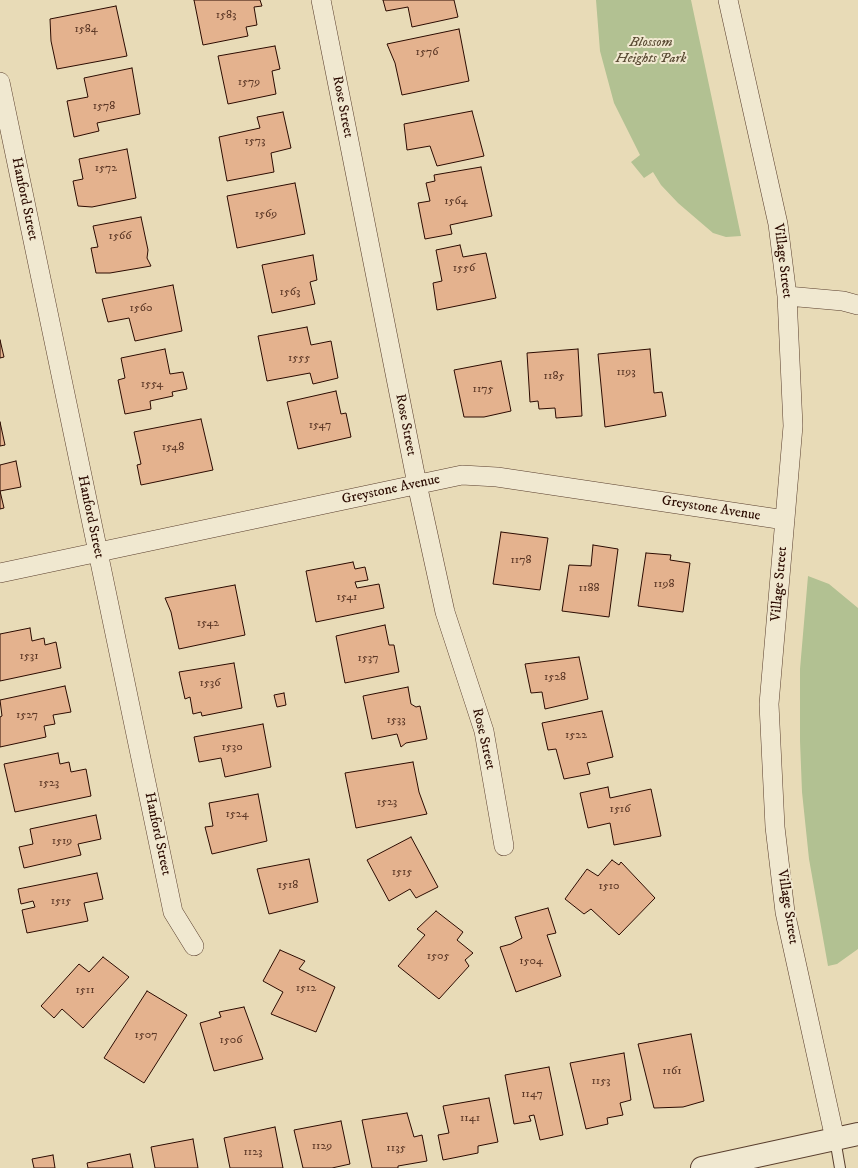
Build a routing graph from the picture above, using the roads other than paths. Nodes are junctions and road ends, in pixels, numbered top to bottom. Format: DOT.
graph roads {
  1 [pos="321,0"];
  2 [pos="728,0"];
  3 [pos="0,82"];
  4 [pos="787,296"];
  5 [pos="858,305"];
  6 [pos="417,484"];
  7 [pos="785,520"];
  8 [pos="97,553"];
  9 [pos="0,573"];
  10 [pos="504,846"];
  11 [pos="194,946"];
  12 [pos="858,1134"];
  13 [pos="835,1140"];
  14 [pos="702,1168"];
  15 [pos="840,1168"];
  1 -- 6 [label="street, Rose Street"];
  2 -- 4 [label="street, Village Street"];
  3 -- 8 [label="street, Hanford Street"];
  4 -- 5 [label="street"];
  4 -- 7 [label="street, Village Street"];
  6 -- 7 [label="street, Greystone Avenue"];
  6 -- 8 [label="street, Greystone Avenue"];
  6 -- 10 [label="street, Rose Street"];
  7 -- 13 [label="street, Village Street"];
  8 -- 9 [label="street, Greystone Avenue"];
  8 -- 11 [label="street, Hanford Street"];
  12 -- 13 [label="street"];
  13 -- 14 [label="street"];
  13 -- 15 [label="lane, Village Street"];
}
